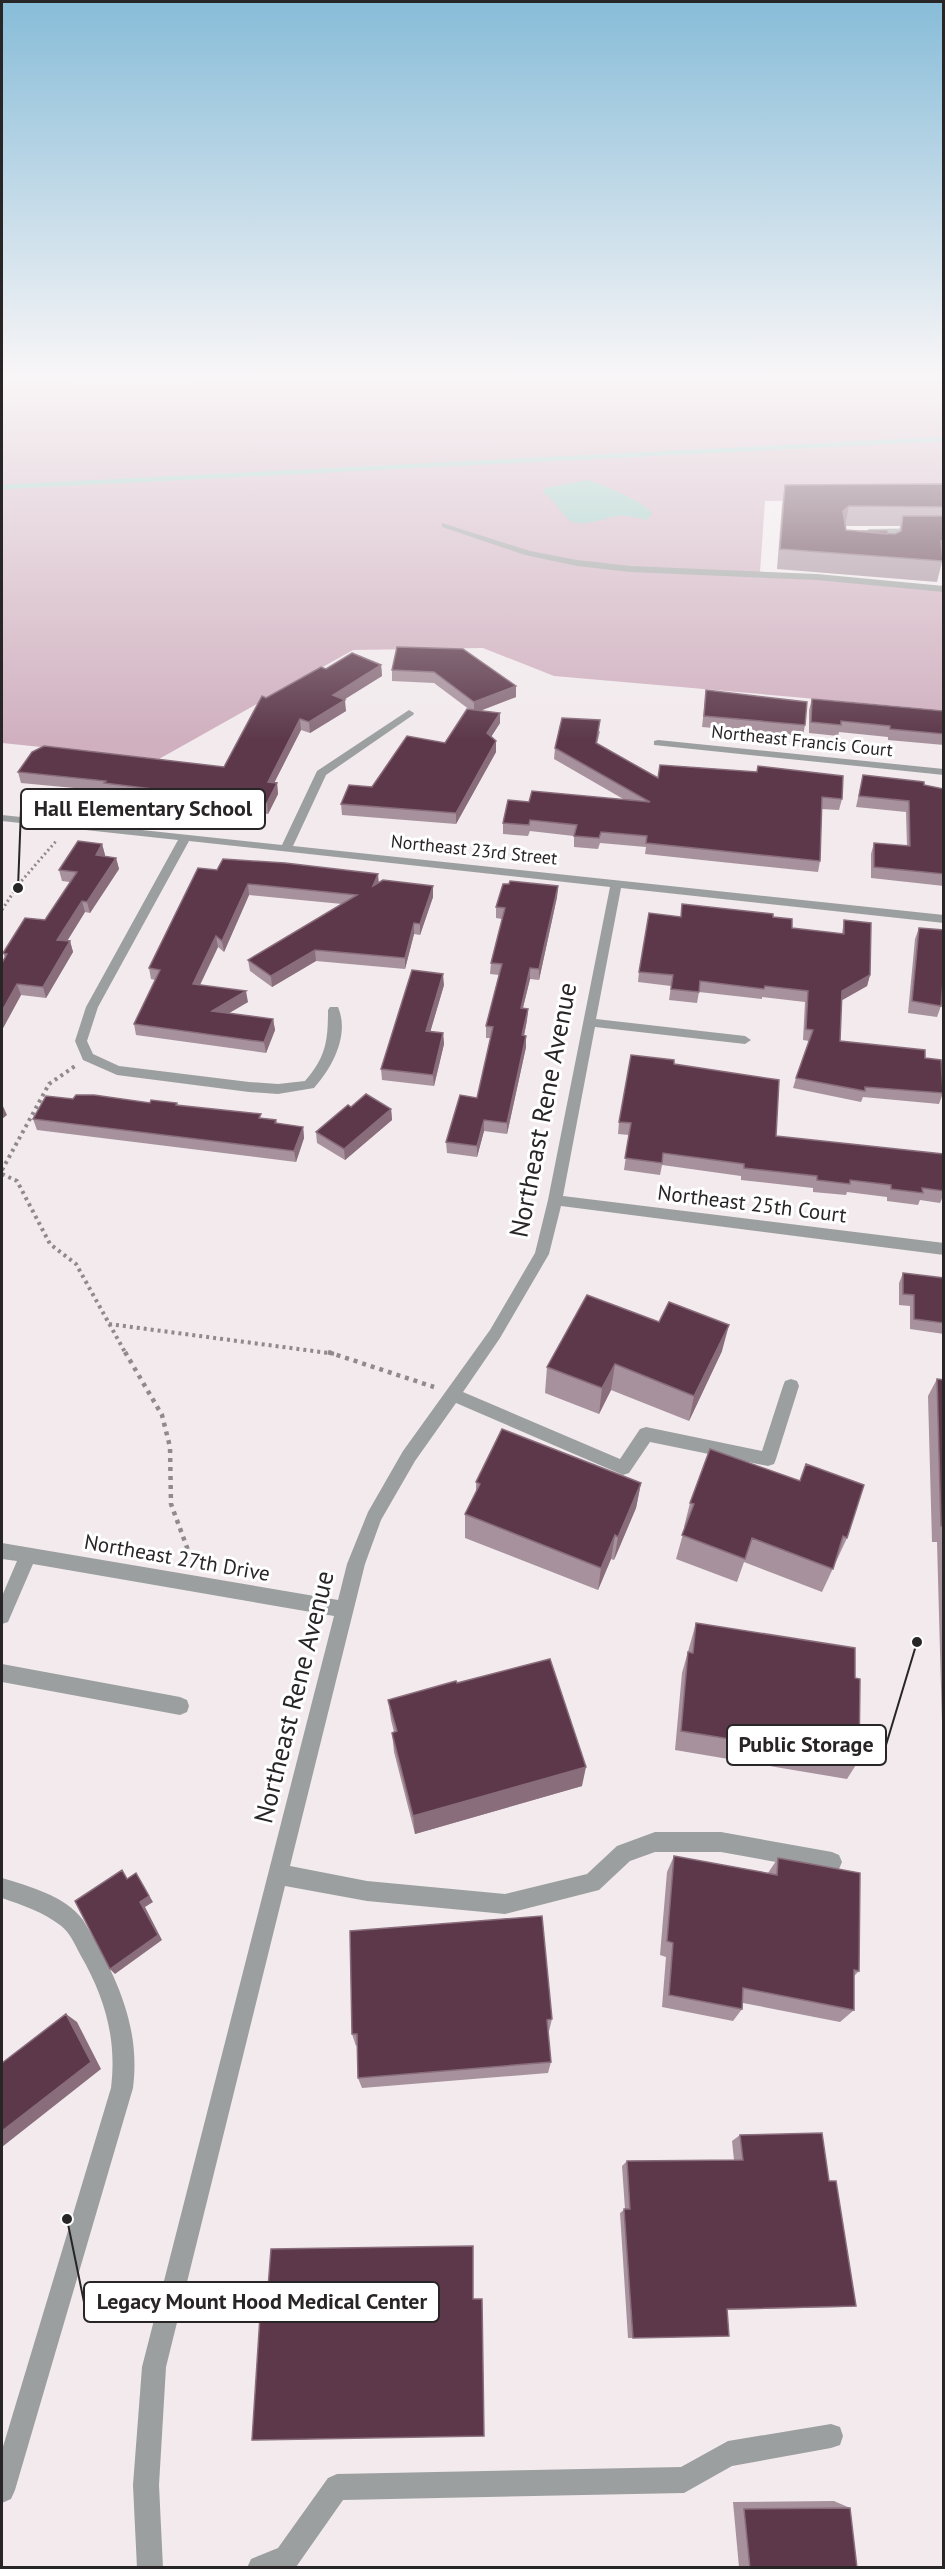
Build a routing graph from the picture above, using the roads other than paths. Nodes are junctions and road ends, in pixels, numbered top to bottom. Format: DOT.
graph roads {
  1 [pos="445,525"];
  2 [pos="857,531"];
  3 [pos="944,531"];
  4 [pos="944,589"];
  5 [pos="409,713"];
  6 [pos="658,743"];
  7 [pos="944,772"];
  8 [pos="2,818"];
  9 [pos="185,838"];
  10 [pos="286,849"];
  11 [pos="616,883"];
  12 [pos="944,919"];
  13 [pos="334,1010"];
  14 [pos="588,1023"];
  15 [pos="745,1040"];
  16 [pos="555,1200"];
  17 [pos="944,1249"];
  18 [pos="791,1386"];
  19 [pos="452,1394"];
  20 [pos="2,1551"];
  21 [pos="28,1555"];
  22 [pos="345,1610"];
  23 [pos="2,1616"];
  24 [pos="2,1673"];
  25 [pos="180,1706"];
  26 [pos="832,1862"];
  27 [pos="277,1874"];
  28 [pos="2,1888"];
  29 [pos="831,2436"];
  30 [pos="8,2448"];
  31 [pos="2,2490"];
  32 [pos="150,2568"];
  33 [pos="260,2568"];
  1 -- 4 [label="street"];
  2 -- 3 [label="street"];
  5 -- 10 [label="street"];
  6 -- 7 [label="street, Northeast Francis Court"];
  8 -- 9 [label="street, Northeast 23rd Street"];
  9 -- 10 [label="street, Northeast 23rd Street"];
  9 -- 13 [label="street"];
  10 -- 11 [label="street, Northeast 23rd Street"];
  11 -- 12 [label="street, Northeast 23rd Street"];
  11 -- 14 [label="street, Northeast Rene Avenue"];
  14 -- 15 [label="street"];
  14 -- 16 [label="street, Northeast Rene Avenue"];
  16 -- 17 [label="street, Northeast 25th Court"];
  16 -- 19 [label="street, Northeast Rene Avenue"];
  18 -- 19 [label="street"];
  19 -- 22 [label="street, Northeast Rene Avenue"];
  20 -- 21 [label="street, Northeast 27th Drive"];
  21 -- 22 [label="street, Northeast 27th Drive"];
  21 -- 23 [label="street"];
  22 -- 27 [label="street, Northeast Rene Avenue"];
  24 -- 25 [label="street"];
  26 -- 27 [label="street"];
  27 -- 32 [label="street, Northeast Rene Avenue"];
  28 -- 30 [label="street"];
  29 -- 33 [label="street"];
  30 -- 31 [label="street"];
}
